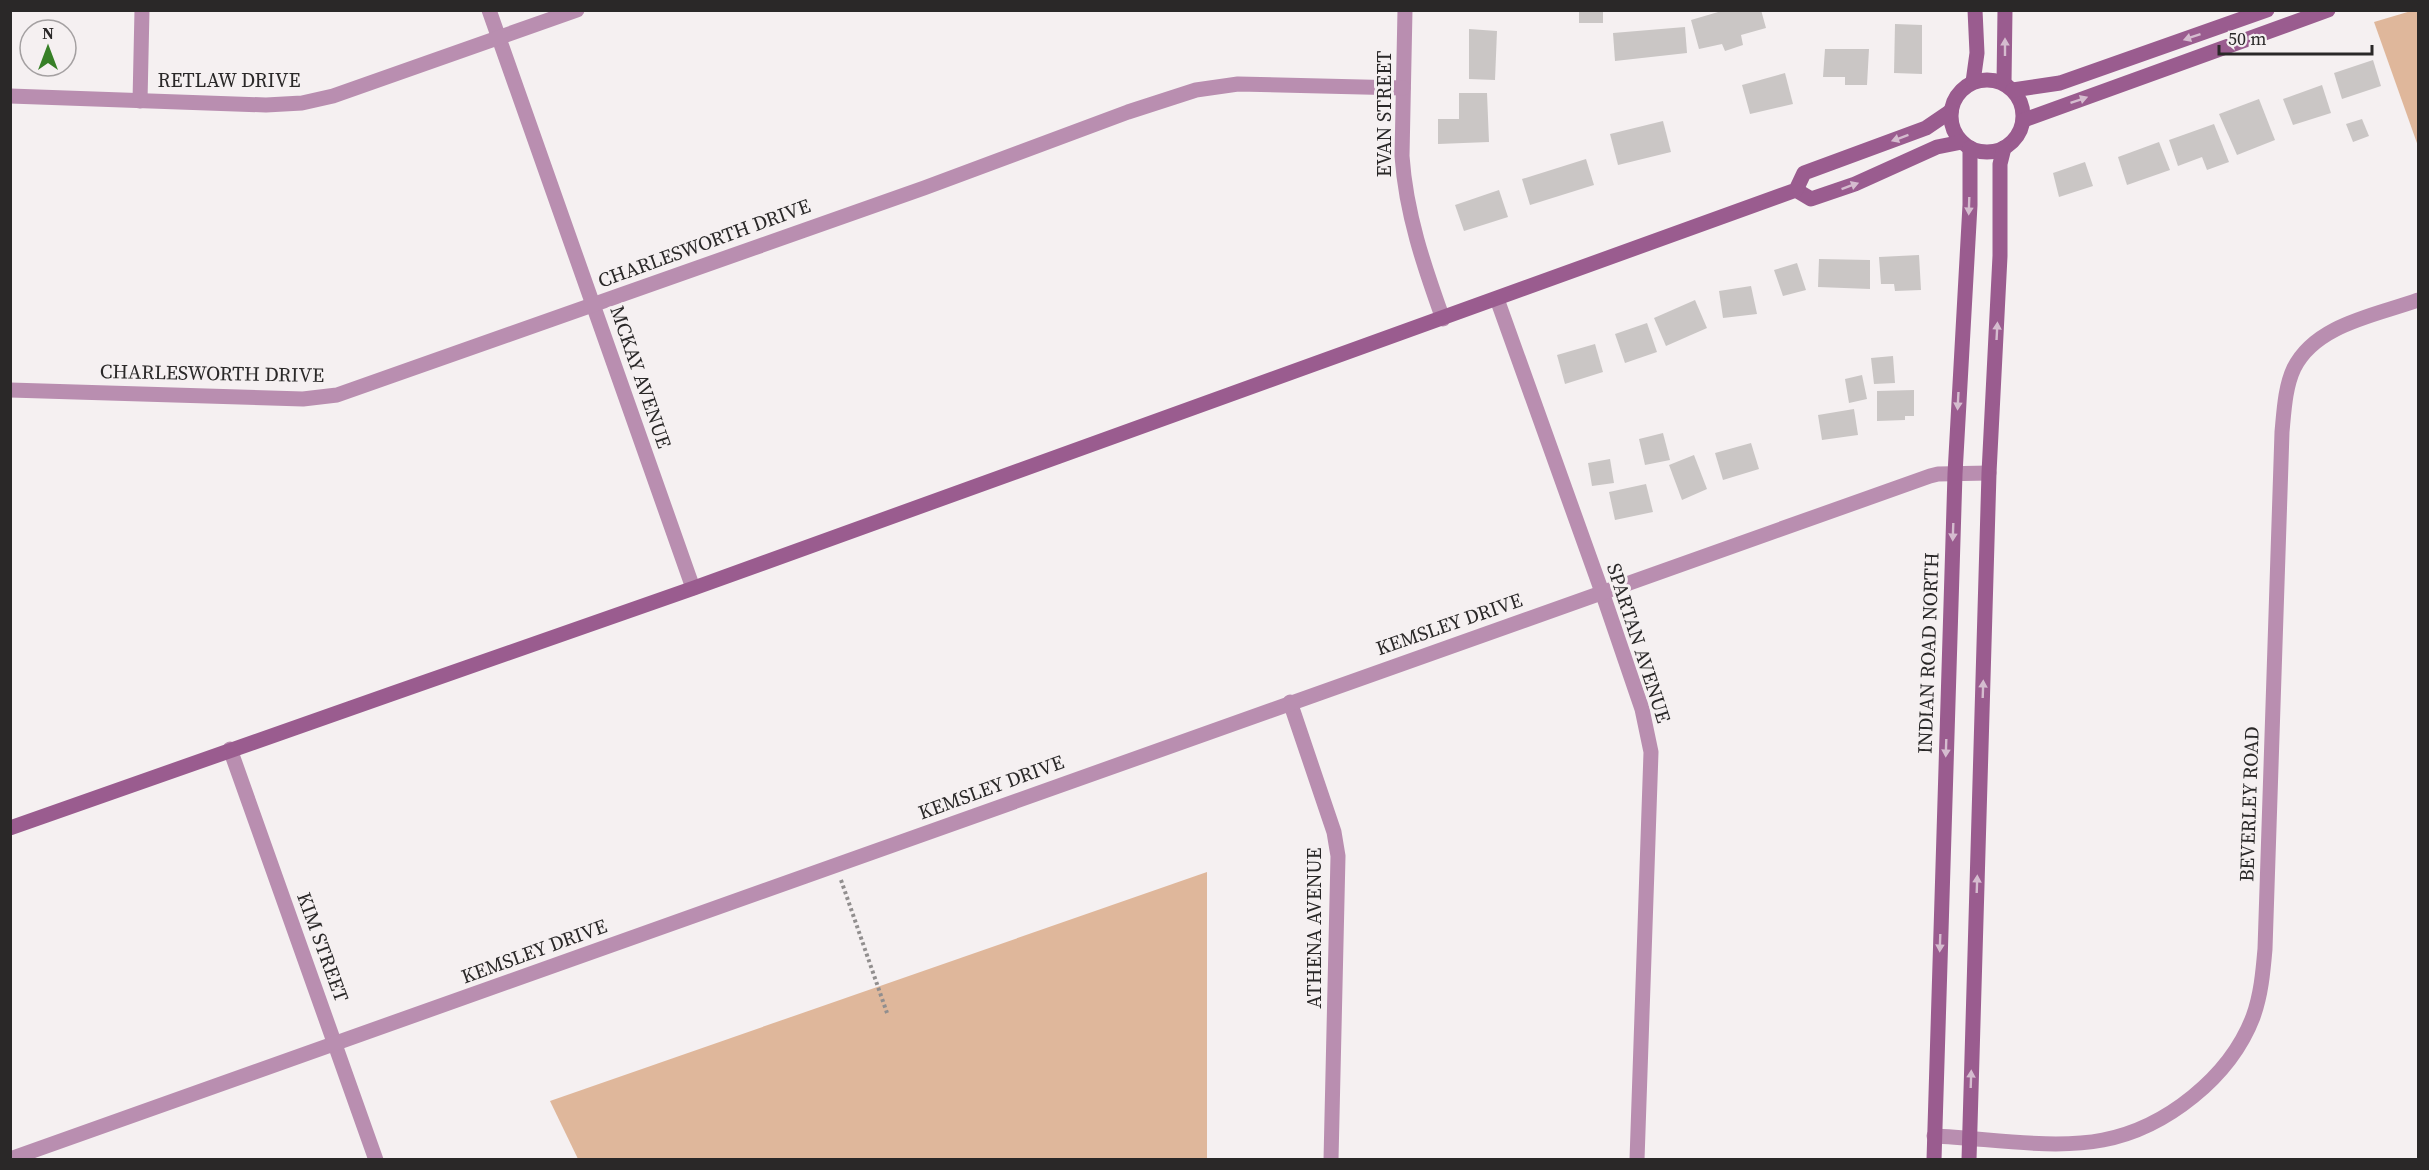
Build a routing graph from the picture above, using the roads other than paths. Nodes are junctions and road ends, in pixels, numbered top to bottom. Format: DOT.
graph roads {
  1 [pos="142,10"];
  2 [pos="489,10"];
  3 [pos="577,10"];
  4 [pos="1405,10"];
  5 [pos="1975,10"];
  6 [pos="2005,10"];
  7 [pos="2267,10"];
  8 [pos="2328,10"];
  9 [pos="499,39"];
  10 [pos="1973,82"];
  11 [pos="2008,86"];
  12 [pos="1403,88"];
  13 [pos="10,96"];
  14 [pos="140,100"];
  15 [pos="1951,111"];
  16 [pos="2024,120"];
  17 [pos="1966,145"];
  18 [pos="2004,148"];
  19 [pos="1796,190"];
  20 [pos="1497,299"];
  21 [pos="2418,300"];
  22 [pos="593,305"];
  23 [pos="1443,319"];
  24 [pos="10,390"];
  25 [pos="1989,473"];
  26 [pos="1955,474"];
  27 [pos="693,588"];
  28 [pos="1602,592"];
  29 [pos="1290,702"];
  30 [pos="230,749"];
  31 [pos="10,828"];
  32 [pos="336,1044"];
  33 [pos="1934,1136"];
  34 [pos="1969,1137"];
  35 [pos="44,1153"];
  36 [pos="10,1159"];
  37 [pos="376,1160"];
  38 [pos="1331,1160"];
  39 [pos="1637,1160"];
  40 [pos="1934,1160"];
  41 [pos="1969,1160"];
  1 -- 14 [label="street"];
  2 -- 9 [label="street, MCKAY AVENUE"];
  3 -- 9 [label="street, RETLAW DRIVE"];
  4 -- 12 [label="street, EVAN STREET"];
  5 -- 10 [label="main road"];
  11 -- 6 [label="main road, one-way"];
  7 -- 11 [label="main road, one-way"];
  16 -- 8 [label="main road, one-way"];
  9 -- 14 [label="street, RETLAW DRIVE"];
  9 -- 22 [label="street, MCKAY AVENUE"];
  10 -- 11 [label="main road"];
  10 -- 15 [label="main road"];
  11 -- 16 [label="main road"];
  12 -- 22 [label="street, CHARLESWORTH DRIVE"];
  12 -- 23 [label="street, EVAN STREET"];
  13 -- 14 [label="street, RETLAW DRIVE"];
  15 -- 17 [label="main road, INDIAN ROAD NORTH"];
  15 -- 19 [label="main road, one-way"];
  16 -- 18 [label="main road"];
  17 -- 18 [label="main road"];
  19 -- 17 [label="main road, one-way"];
  17 -- 26 [label="main road, INDIAN ROAD NORTH, one-way"];
  25 -- 18 [label="main road, one-way"];
  19 -- 20 [label="main road"];
  20 -- 23 [label="main road"];
  20 -- 28 [label="street, SPARTAN AVENUE"];
  21 -- 34 [label="street, BEVERLEY ROAD"];
  22 -- 24 [label="street, CHARLESWORTH DRIVE"];
  22 -- 27 [label="street, MCKAY AVENUE"];
  23 -- 27 [label="main road"];
  25 -- 26 [label="street, KEMSLEY DRIVE"];
  34 -- 25 [label="main road, one-way"];
  26 -- 28 [label="street, KEMSLEY DRIVE"];
  26 -- 33 [label="main road, INDIAN ROAD NORTH, one-way"];
  27 -- 30 [label="main road"];
  28 -- 29 [label="street, KEMSLEY DRIVE"];
  28 -- 39 [label="street, SPARTAN AVENUE"];
  29 -- 32 [label="street, KEMSLEY DRIVE"];
  29 -- 38 [label="street, ATHENA AVENUE"];
  30 -- 31 [label="main road"];
  30 -- 32 [label="street, KIM STREET"];
  32 -- 35 [label="street, KEMSLEY DRIVE"];
  32 -- 37 [label="street, KIM STREET"];
  33 -- 34 [label="street, BEVERLEY ROAD"];
  33 -- 40 [label="main road, INDIAN ROAD NORTH"];
  34 -- 41 [label="main road"];
  35 -- 36 [label="street, KEMSLEY DRIVE"];
}
